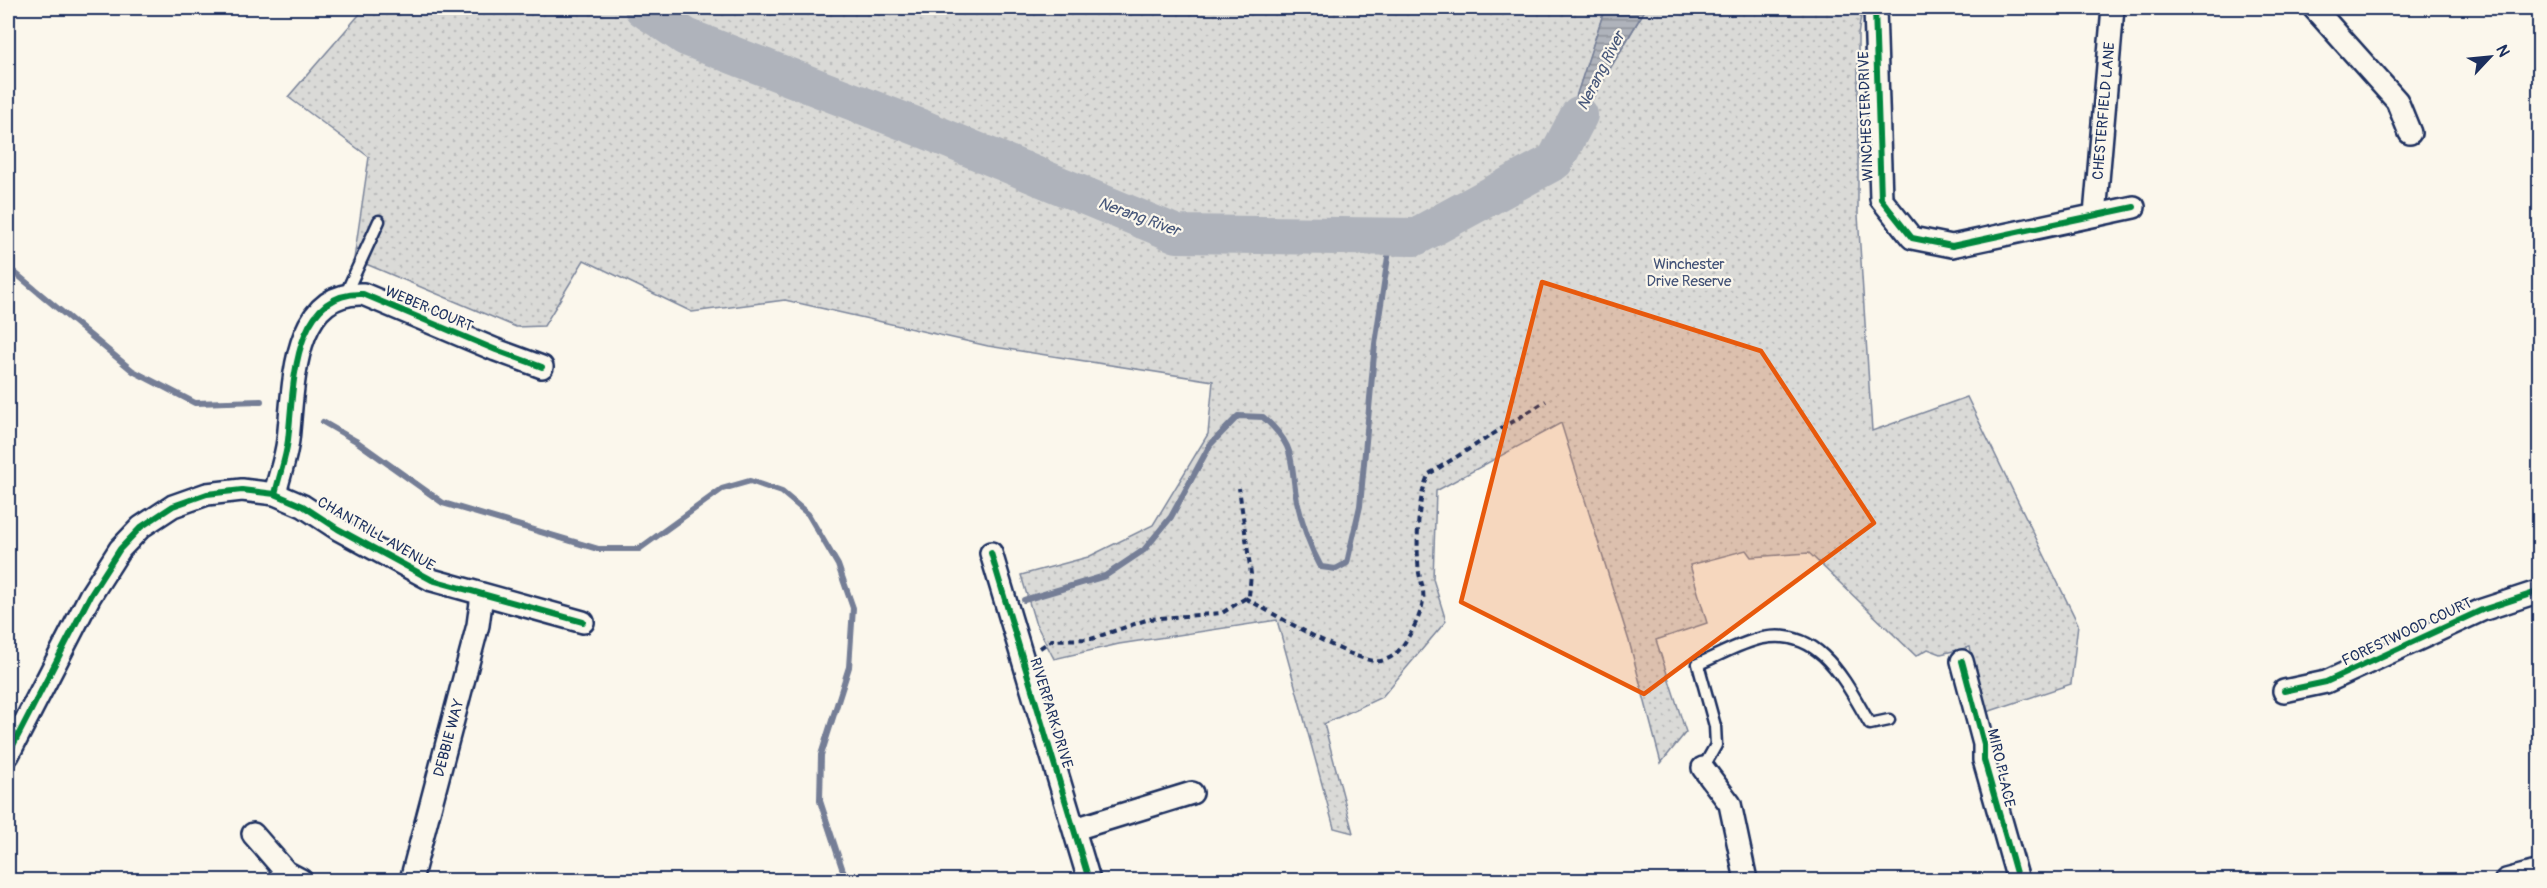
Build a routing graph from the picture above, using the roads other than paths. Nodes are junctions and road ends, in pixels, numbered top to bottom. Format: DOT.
graph roads {
  1 [pos="1875,8"];
  2 [pos="2113,8"];
  3 [pos="2314,8"];
  4 [pos="2410,133"];
  5 [pos="2134,207"];
  6 [pos="2095,215"];
  7 [pos="379,220"];
  8 [pos="346,293"];
  9 [pos="542,367"];
  10 [pos="275,494"];
  11 [pos="991,553"];
  12 [pos="2540,591"];
  13 [pos="482,595"];
  14 [pos="583,622"];
  15 [pos="1962,661"];
  16 [pos="2284,691"];
  17 [pos="1889,720"];
  18 [pos="8,755"];
  19 [pos="1703,768"];
  20 [pos="1192,793"];
  21 [pos="1075,829"];
  22 [pos="253,834"];
  23 [pos="2540,871"];
  24 [pos="301,880"];
  25 [pos="411,880"];
  26 [pos="1089,880"];
  27 [pos="1746,880"];
  28 [pos="2018,880"];
  29 [pos="2506,880"];
  1 -- 6 [label="street, WINCHESTER DRIVE"];
  2 -- 6 [label="street, CHESTERFIELD LANE"];
  3 -- 4 [label="street"];
  5 -- 6 [label="street, WINCHESTER DRIVE"];
  7 -- 8 [label="lane"];
  8 -- 9 [label="street, WEBER COURT"];
  8 -- 10 [label="street"];
  10 -- 13 [label="street, CHANTRILL AVENUE"];
  10 -- 18 [label="street, CHANTRILL AVENUE"];
  11 -- 21 [label="street, RIVERPARK DRIVE"];
  12 -- 16 [label="street, FORESTWOOD COURT"];
  13 -- 14 [label="street, CHANTRILL AVENUE"];
  13 -- 25 [label="street, DEBBIE WAY"];
  15 -- 28 [label="street, MIRO PLACE"];
  17 -- 19 [label="lane"];
  19 -- 27 [label="street"];
  20 -- 21 [label="street"];
  21 -- 26 [label="street, RIVERPARK DRIVE"];
  22 -- 24 [label="street"];
  23 -- 29 [label="street"];
}
